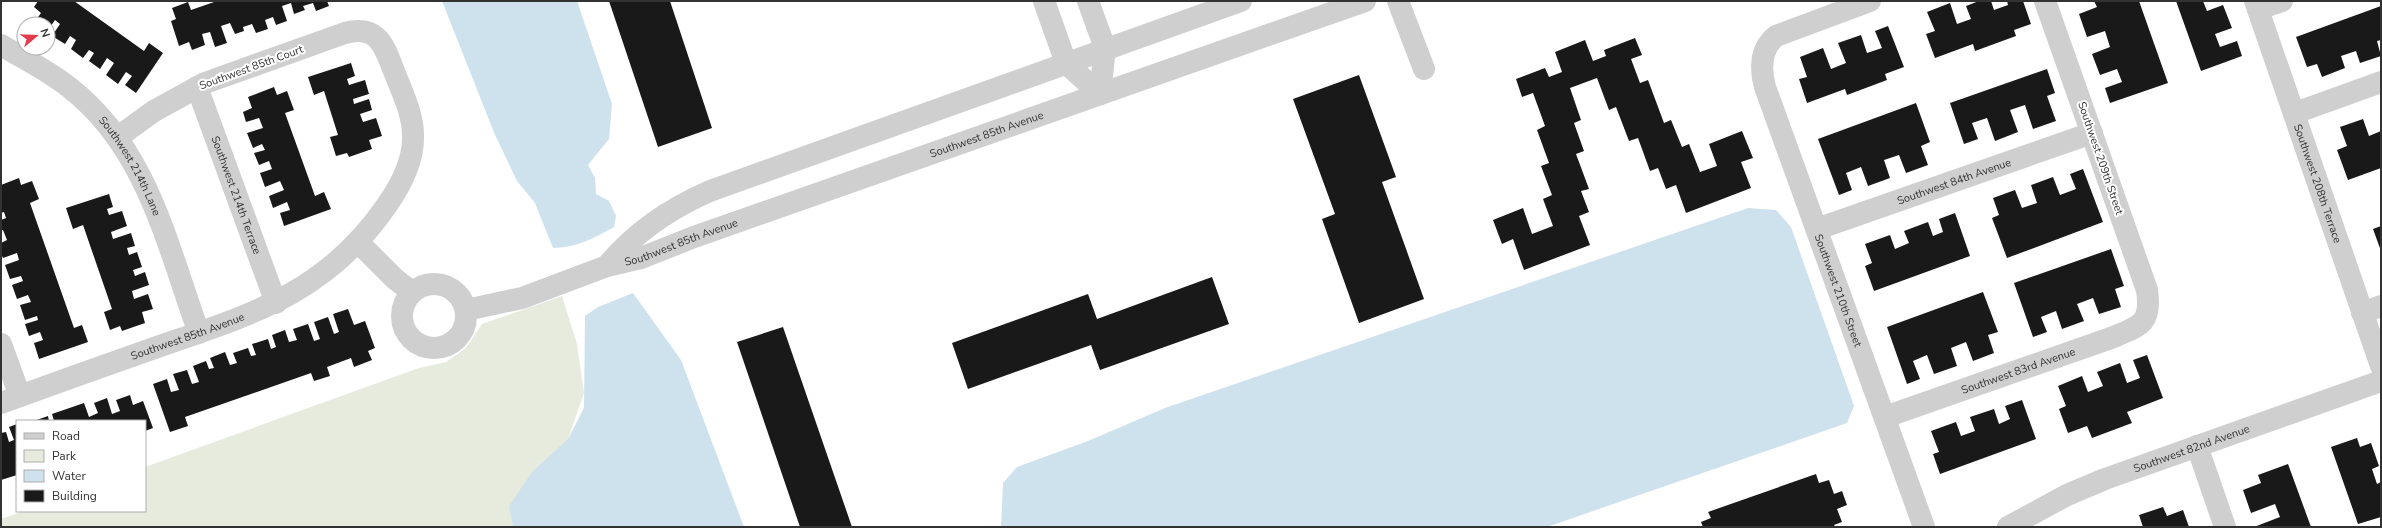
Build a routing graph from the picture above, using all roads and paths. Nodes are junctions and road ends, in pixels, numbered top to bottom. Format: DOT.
graph roads {
  1 [pos="1044,1"];
  2 [pos="1088,1"];
  3 [pos="1240,1"];
  4 [pos="1365,1"];
  5 [pos="1398,1"];
  6 [pos="1870,1"];
  7 [pos="2045,1"];
  8 [pos="2282,1"];
  9 [pos="2257,5"];
  10 [pos="1834,7"];
  11 [pos="372,34"];
  12 [pos="1,45"];
  13 [pos="1105,48"];
  14 [pos="1066,62"];
  15 [pos="1424,69"];
  16 [pos="2381,82"];
  17 [pos="197,87"];
  18 [pos="1100,94"];
  19 [pos="2295,113"];
  20 [pos="2092,133"];
  21 [pos="118,137"];
  22 [pos="1817,228"];
  23 [pos="358,242"];
  24 [pos="607,266"];
  25 [pos="412,292"];
  26 [pos="276,303"];
  27 [pos="2372,309"];
  28 [pos="466,310"];
  29 [pos="2147,317"];
  30 [pos="199,333"];
  31 [pos="1,344"];
  32 [pos="2381,366"];
  33 [pos="2381,382"];
  34 [pos="10,399"];
  35 [pos="1884,417"];
  36 [pos="2197,446"];
  37 [pos="1924,527"];
  38 [pos="2008,527"];
  39 [pos="2226,527"];
  1 -- 14 [label="street"];
  2 -- 13 [label="street"];
  3 -- 13 [label="street, Southwest 85th Avenue"];
  4 -- 18 [label="street, Southwest 85th Avenue"];
  5 -- 15 [label="street"];
  6 -- 10 [label="street"];
  7 -- 20 [label="street, Southwest 209th Street"];
  8 -- 9 [label="street"];
  9 -- 19 [label="street, Southwest 208th Terrace"];
  10 -- 22 [label="street, Southwest 210th Street"];
  11 -- 17 [label="street, Southwest 85th Court"];
  11 -- 23 [label="street, Southwest 85th Avenue"];
  12 -- 21 [label="street, Southwest 214th Lane"];
  13 -- 14 [label="street, Southwest 85th Avenue"];
  13 -- 18 [label="street"];
  14 -- 18 [label="street"];
  14 -- 24 [label="street, Southwest 85th Avenue"];
  16 -- 19 [label="street"];
  17 -- 21 [label="street, Southwest 85th Court"];
  17 -- 26 [label="street, Southwest 214th Terrace"];
  18 -- 24 [label="street, Southwest 85th Avenue"];
  19 -- 27 [label="street, Southwest 208th Terrace"];
  20 -- 22 [label="street, Southwest 84th Avenue"];
  20 -- 29 [label="street, Southwest 209th Street"];
  21 -- 30 [label="street, Southwest 214th Lane"];
  22 -- 35 [label="street, Southwest 210th Street"];
  23 -- 25 [label="street"];
  23 -- 26 [label="street, Southwest 85th Avenue"];
  24 -- 28 [label="street, Southwest 85th Avenue"];
  25 -- 28 [label="street"];
  25 -- 28 [label="street"];
  26 -- 30 [label="street, Southwest 85th Avenue"];
  27 -- 32 [label="street, Southwest 208th Terrace"];
  29 -- 35 [label="street, Southwest 83rd Avenue"];
  30 -- 34 [label="street, Southwest 85th Avenue"];
  31 -- 34 [label="street"];
  33 -- 36 [label="street, Southwest 82nd Avenue"];
  35 -- 37 [label="street, Southwest 210th Street"];
  36 -- 38 [label="street, Southwest 82nd Avenue"];
  36 -- 39 [label="street"];
}
